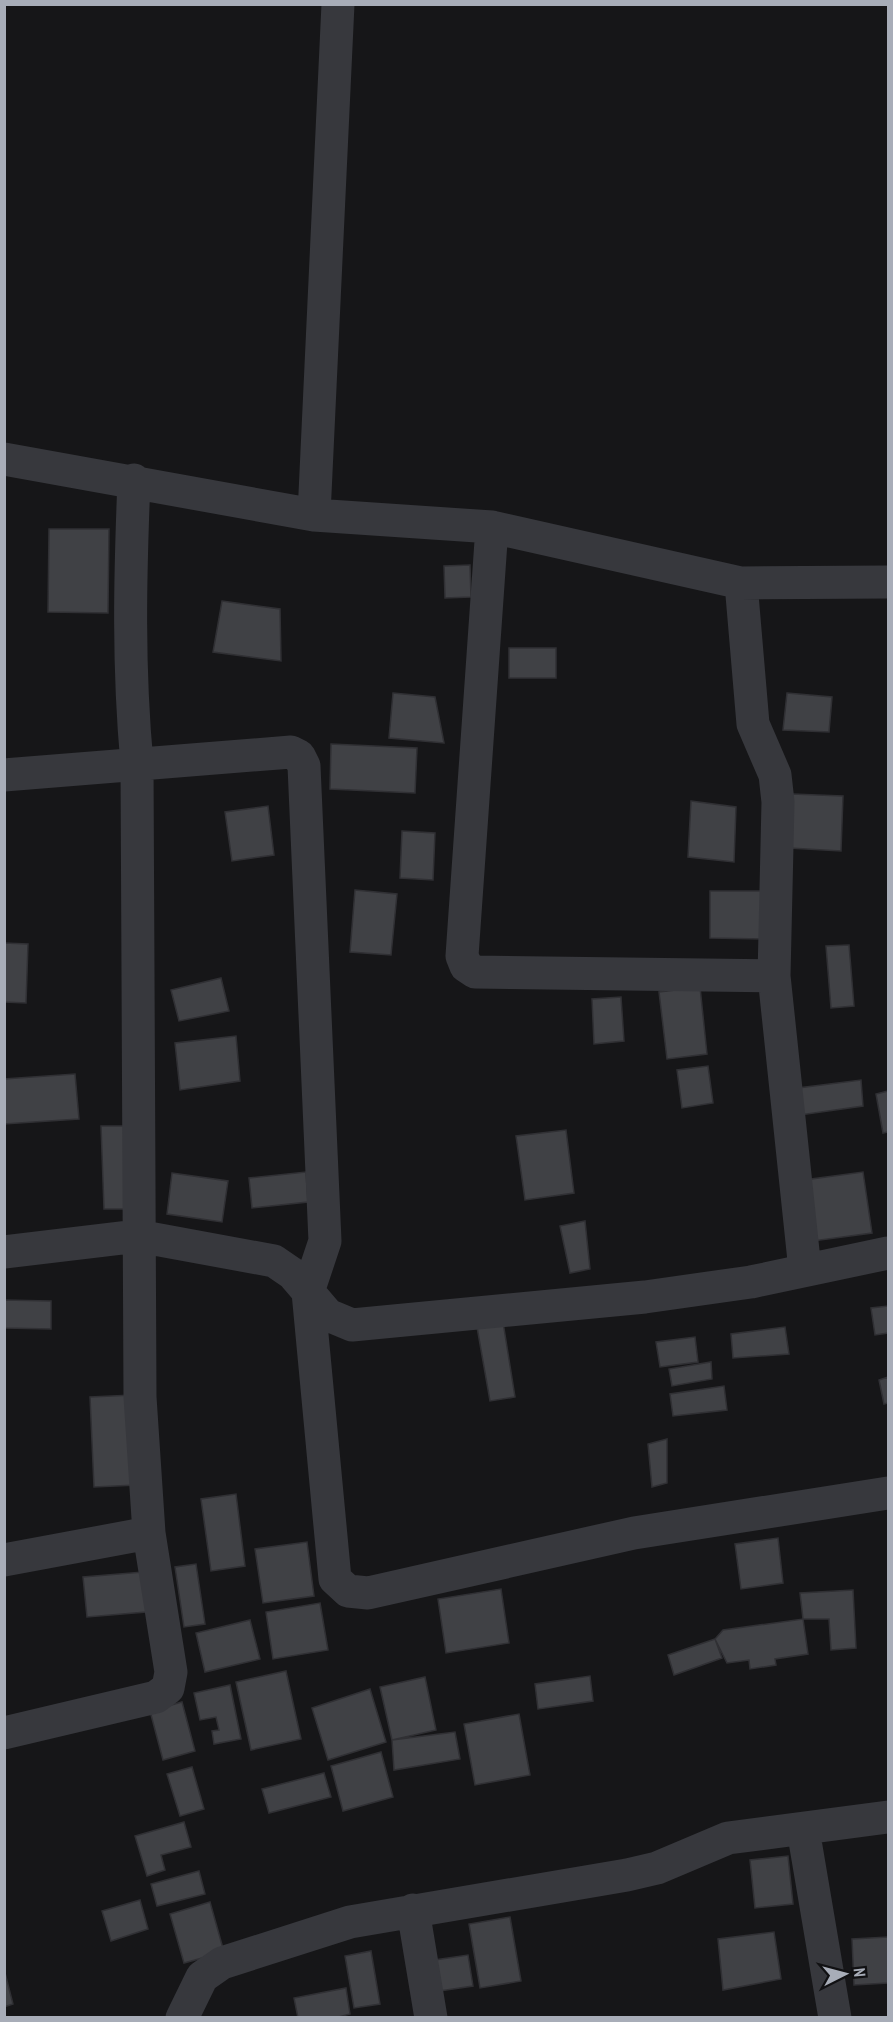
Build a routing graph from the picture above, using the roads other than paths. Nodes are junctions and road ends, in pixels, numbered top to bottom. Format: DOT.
graph roads {
  1 [pos="338,4"];
  2 [pos="4,459"];
  3 [pos="134,480"];
  4 [pos="314,515"];
  5 [pos="492,527"];
  6 [pos="888,582"];
  7 [pos="741,583"];
  8 [pos="137,764"];
  9 [pos="4,775"];
  10 [pos="774,976"];
  11 [pos="138,1236"];
  12 [pos="325,1241"];
  13 [pos="4,1252"];
  14 [pos="888,1253"];
  15 [pos="274,1261"];
  16 [pos="805,1270"];
  17 [pos="308,1292"];
  18 [pos="888,1493"];
  19 [pos="149,1533"];
  20 [pos="4,1560"];
  21 [pos="4,1734"];
  22 [pos="888,1817"];
  23 [pos="803,1829"];
  24 [pos="413,1910"];
  25 [pos="182,2018"];
  26 [pos="432,2018"];
  27 [pos="835,2018"];
  1 -- 4 [label="street"];
  2 -- 3 [label="street"];
  3 -- 4 [label="street"];
  3 -- 8 [label="street"];
  4 -- 5 [label="street"];
  5 -- 7 [label="street"];
  5 -- 10 [label="street"];
  6 -- 7 [label="street"];
  7 -- 10 [label="street"];
  8 -- 9 [label="street"];
  8 -- 11 [label="street"];
  8 -- 12 [label="street"];
  10 -- 16 [label="street"];
  11 -- 13 [label="street"];
  11 -- 15 [label="street"];
  11 -- 19 [label="street"];
  12 -- 15 [label="street"];
  12 -- 17 [label="street"];
  14 -- 16 [label="street"];
  15 -- 17 [label="street"];
  16 -- 17 [label="street"];
  17 -- 18 [label="street"];
  19 -- 20 [label="street"];
  19 -- 21 [label="street"];
  22 -- 23 [label="street"];
  23 -- 24 [label="street"];
  23 -- 27 [label="street"];
  24 -- 25 [label="street"];
  24 -- 26 [label="street"];
}
